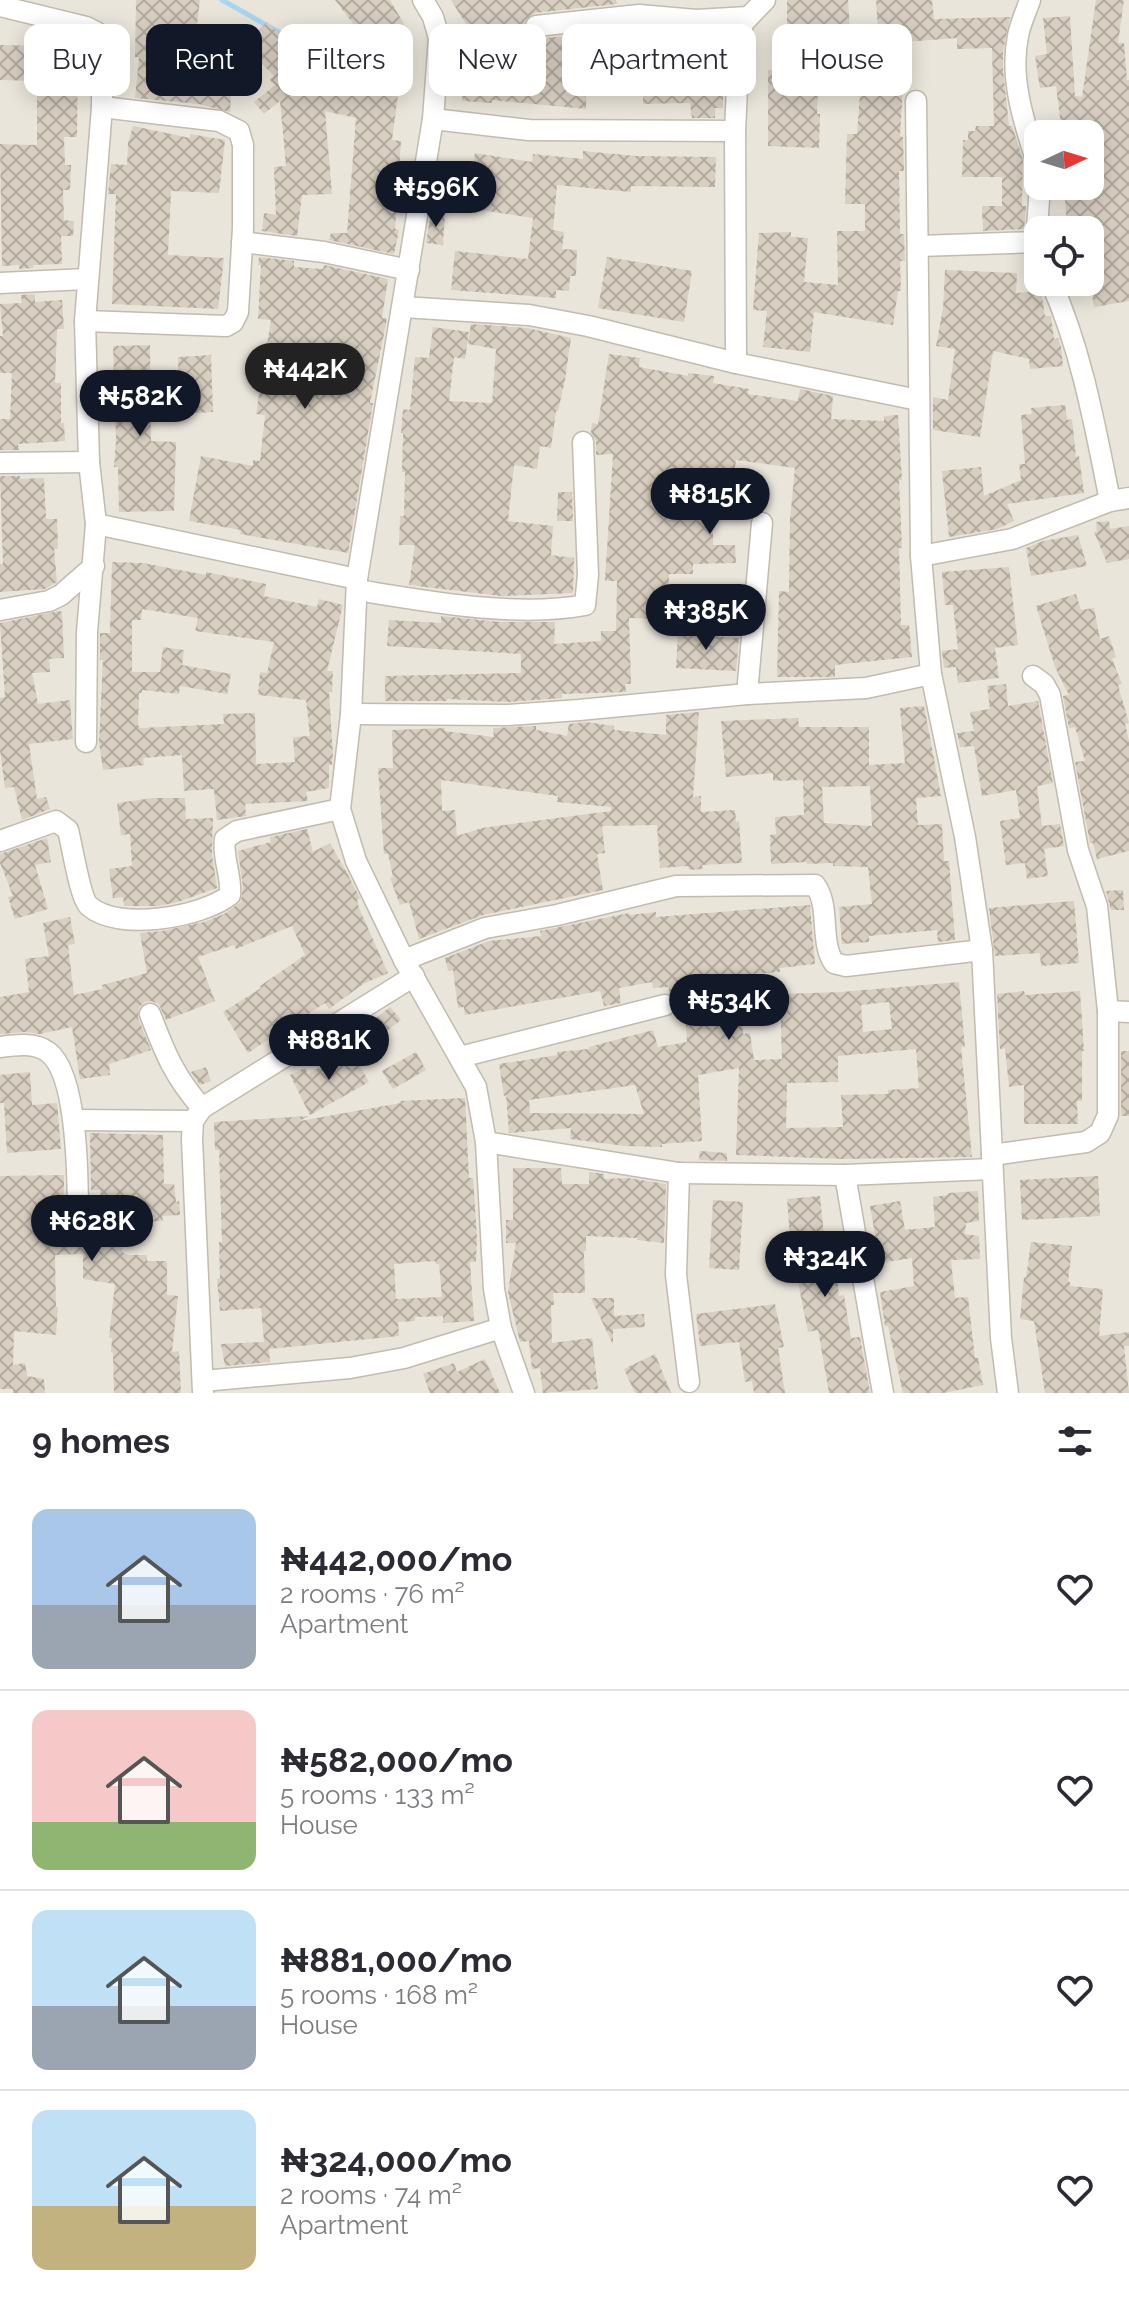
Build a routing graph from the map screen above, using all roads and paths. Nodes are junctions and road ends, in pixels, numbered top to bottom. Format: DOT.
graph roads {
  1 [pos="423,0"];
  2 [pos="765,0"];
  3 [pos="1030,0"];
  4 [pos="0,6"];
  5 [pos="634,8"];
  6 [pos="748,17"];
  7 [pos="546,24"];
  8 [pos="916,101"];
  9 [pos="102,107"];
  10 [pos="433,119"];
  11 [pos="1024,121"];
  12 [pos="735,131"];
  13 [pos="242,242"];
  14 [pos="1024,245"];
  15 [pos="920,246"];
  16 [pos="409,270"];
  17 [pos="87,279"];
  18 [pos="0,283"];
  19 [pos="1057,296"];
  20 [pos="403,307"];
  21 [pos="85,321"];
  22 [pos="736,363"];
  23 [pos="918,400"];
  24 [pos="583,442"];
  25 [pos="89,462"];
  26 [pos="0,463"];
  27 [pos="1120,500"];
  28 [pos="762,523"];
  29 [pos="96,524"];
  30 [pos="921,556"];
  31 [pos="94,566"];
  32 [pos="357,585"];
  33 [pos="0,610"];
  34 [pos="931,674"];
  35 [pos="1033,676"];
  36 [pos="747,694"];
  37 [pos="351,714"];
  38 [pos="86,742"];
  39 [pos="340,809"];
  40 [pos="0,841"];
  41 [pos="982,950"];
  42 [pos="409,968"];
  43 [pos="665,1005"];
  44 [pos="1119,1012"];
  45 [pos="150,1014"];
  46 [pos="0,1047"];
  47 [pos="460,1057"];
  48 [pos="198,1114"];
  49 [pos="74,1120"];
  50 [pos="486,1142"];
  51 [pos="992,1162"];
  52 [pos="679,1173"];
  53 [pos="845,1175"];
  54 [pos="78,1225"];
  55 [pos="501,1328"];
  56 [pos="689,1382"];
  57 [pos="203,1387"];
  58 [pos="524,1393"];
  59 [pos="883,1393"];
  60 [pos="1008,1393"];
  1 -- 10 [label="street"];
  2 -- 6 [label="street"];
  3 -- 11 [label="street"];
  4 -- 9 [label="street"];
  5 -- 6 [label="street"];
  5 -- 7 [label="street"];
  6 -- 12 [label="street"];
  8 -- 15 [label="street"];
  9 -- 13 [label="street"];
  9 -- 17 [label="street"];
  10 -- 12 [label="street"];
  10 -- 16 [label="street"];
  12 -- 22 [label="street"];
  13 -- 16 [label="street"];
  13 -- 21 [label="street"];
  14 -- 15 [label="street"];
  15 -- 23 [label="street"];
  16 -- 20 [label="street"];
  17 -- 18 [label="street"];
  17 -- 21 [label="street"];
  19 -- 27 [label="street"];
  20 -- 22 [label="street"];
  20 -- 32 [label="street"];
  21 -- 25 [label="street"];
  22 -- 23 [label="street"];
  23 -- 30 [label="street"];
  24 -- 32 [label="street"];
  25 -- 26 [label="street"];
  25 -- 29 [label="street"];
  27 -- 30 [label="street"];
  28 -- 36 [label="street"];
  29 -- 31 [label="street"];
  29 -- 32 [label="street"];
  30 -- 34 [label="street"];
  31 -- 33 [label="street"];
  31 -- 38 [label="street"];
  32 -- 37 [label="street"];
  34 -- 36 [label="street"];
  34 -- 41 [label="street"];
  35 -- 44 [label="street"];
  36 -- 37 [label="street"];
  37 -- 39 [label="street"];
  39 -- 40 [label="street"];
  39 -- 42 [label="street"];
  41 -- 42 [label="street"];
  41 -- 51 [label="street"];
  42 -- 47 [label="street"];
  42 -- 48 [label="street"];
  43 -- 47 [label="street"];
  44 -- 51 [label="street"];
  45 -- 48 [label="street"];
  46 -- 49 [label="street"];
  47 -- 50 [label="street"];
  48 -- 49 [label="street"];
  48 -- 57 [label="street"];
  49 -- 54 [label="street"];
  50 -- 52 [label="street"];
  50 -- 55 [label="street"];
  51 -- 53 [label="street"];
  51 -- 60 [label="street"];
  52 -- 53 [label="street"];
  52 -- 56 [label="street"];
  53 -- 59 [label="street"];
  55 -- 57 [label="street"];
  55 -- 58 [label="street"];
}
